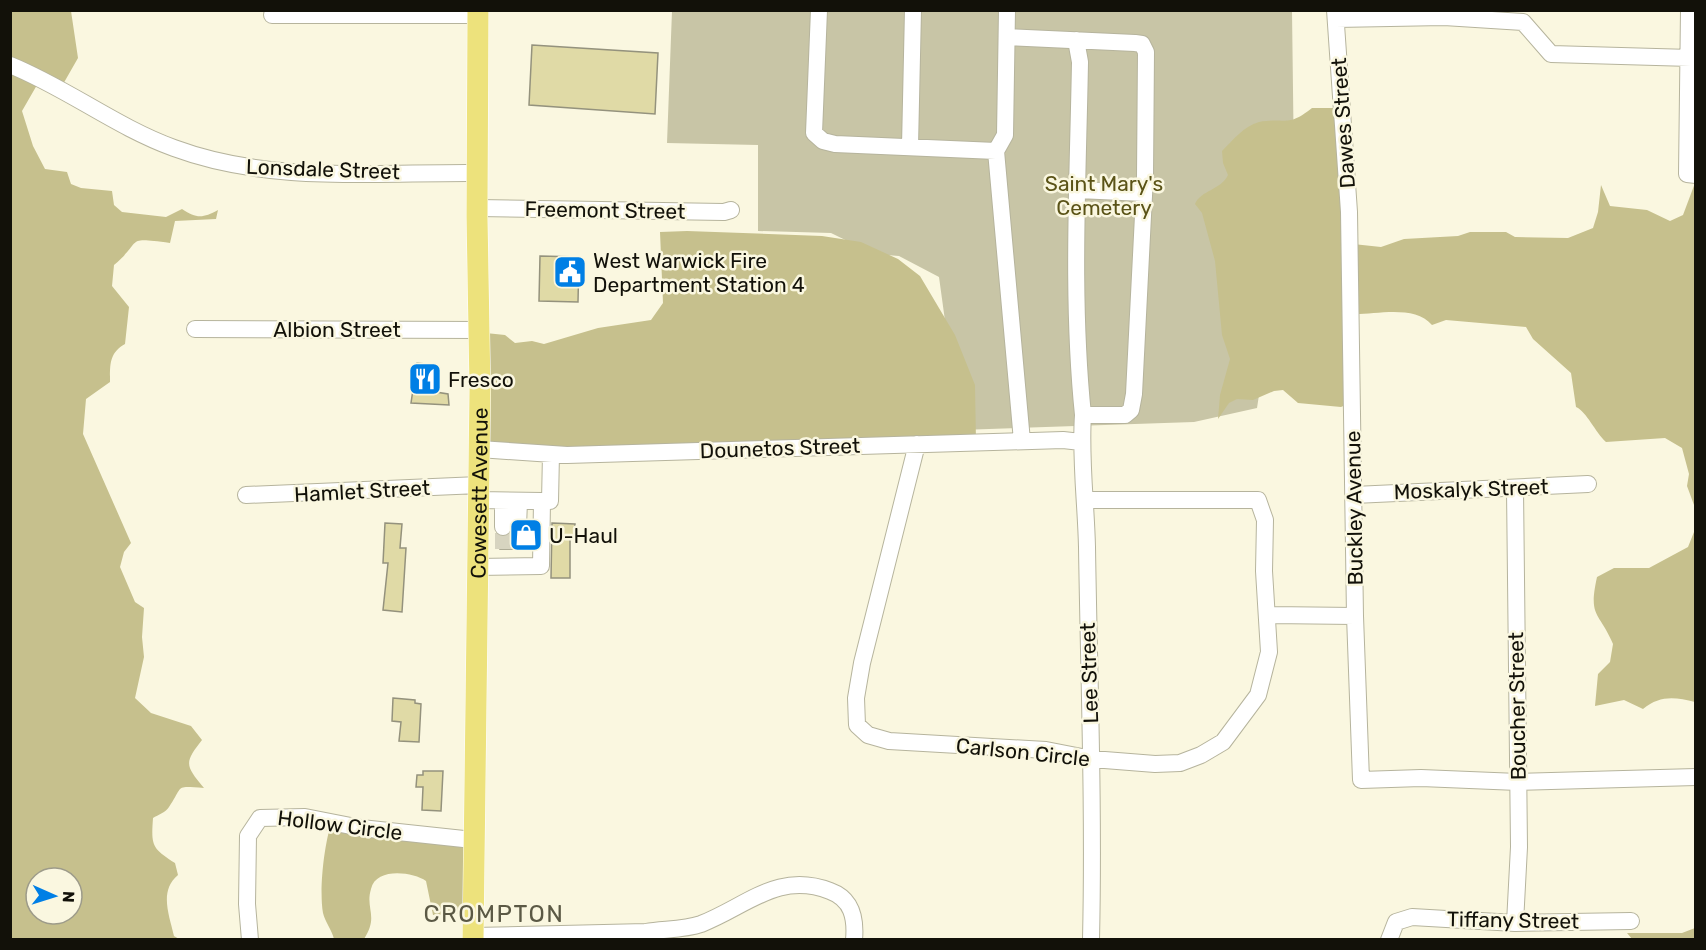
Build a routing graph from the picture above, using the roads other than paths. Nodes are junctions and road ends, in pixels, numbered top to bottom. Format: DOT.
graph roads {
  1 [pos="819,10"];
  2 [pos="913,10"];
  3 [pos="1007,10"];
  4 [pos="1689,10"];
  5 [pos="478,13"];
  6 [pos="272,15"];
  7 [pos="1335,15"];
  8 [pos="1007,37"];
  9 [pos="1076,40"];
  10 [pos="1690,58"];
  11 [pos="10,65"];
  12 [pos="910,146"];
  13 [pos="996,151"];
  14 [pos="478,173"];
  15 [pos="1691,175"];
  16 [pos="1078,190"];
  17 [pos="1144,193"];
  18 [pos="478,208"];
  19 [pos="731,210"];
  20 [pos="1350,235"];
  21 [pos="195,328"];
  22 [pos="480,330"];
  23 [pos="1083,415"];
  24 [pos="1022,441"];
  25 [pos="1081,442"];
  26 [pos="917,444"];
  27 [pos="479,449"];
  28 [pos="551,454"];
  29 [pos="1588,484"];
  30 [pos="1515,489"];
  31 [pos="478,493"];
  32 [pos="246,495"];
  33 [pos="1354,495"];
  34 [pos="1086,500"];
  35 [pos="511,501"];
  36 [pos="542,501"];
  37 [pos="511,527"];
  38 [pos="511,549"];
  39 [pos="510,566"];
  40 [pos="477,567"];
  41 [pos="1268,615"];
  42 [pos="1355,616"];
  43 [pos="1092,759"];
  44 [pos="1695,777"];
  45 [pos="1518,782"];
  46 [pos="473,840"];
  47 [pos="1631,921"];
  48 [pos="1515,923"];
  49 [pos="645,935"];
  50 [pos="473,938"];
  51 [pos="250,939"];
  52 [pos="854,939"];
  53 [pos="1091,939"];
  54 [pos="1389,939"];
  1 -- 12 [label="street"];
  2 -- 12 [label="street"];
  3 -- 8 [label="street"];
  4 -- 10 [label="street"];
  5 -- 6 [label="street"];
  5 -- 14 [label="main road, Cowesett Avenue"];
  7 -- 10 [label="street"];
  7 -- 20 [label="street, Dawes Street"];
  8 -- 9 [label="street"];
  8 -- 13 [label="street"];
  9 -- 16 [label="street, Lee Street"];
  9 -- 17 [label="street"];
  10 -- 15 [label="street"];
  11 -- 14 [label="street, Lonsdale Street"];
  12 -- 13 [label="street"];
  13 -- 24 [label="street"];
  14 -- 18 [label="main road, Cowesett Avenue"];
  16 -- 17 [label="street"];
  16 -- 23 [label="street, Lee Street"];
  17 -- 23 [label="street"];
  18 -- 19 [label="street, Freemont Street"];
  18 -- 22 [label="main road, Cowesett Avenue"];
  20 -- 33 [label="street, Buckley Avenue"];
  21 -- 22 [label="street, Albion Street"];
  22 -- 27 [label="main road, Cowesett Avenue"];
  23 -- 25 [label="street, Lee Street"];
  24 -- 25 [label="street, Dounetos Street"];
  24 -- 26 [label="street, Dounetos Street"];
  25 -- 34 [label="street, Lee Street"];
  26 -- 28 [label="street, Dounetos Street"];
  26 -- 43 [label="street, Carlson Circle"];
  27 -- 28 [label="street, Dounetos Street"];
  27 -- 31 [label="main road, Cowesett Avenue"];
  28 -- 36 [label="street"];
  29 -- 30 [label="street, Moskalyk Street"];
  30 -- 33 [label="street, Moskalyk Street"];
  30 -- 45 [label="street, Boucher Street"];
  31 -- 32 [label="street, Hamlet Street"];
  31 -- 35 [label="street, Hamlet Street"];
  31 -- 40 [label="main road, Cowesett Avenue"];
  33 -- 42 [label="street, Buckley Avenue"];
  34 -- 41 [label="street, Carlson Circle"];
  34 -- 43 [label="street, Lee Street"];
  35 -- 36 [label="street, Hamlet Street"];
  35 -- 37 [label="street"];
  36 -- 39 [label="street"];
  38 -- 39 [label="street"];
  39 -- 40 [label="street"];
  40 -- 46 [label="main road, Cowesett Avenue"];
  41 -- 42 [label="street"];
  41 -- 43 [label="street, Carlson Circle"];
  42 -- 45 [label="street, Buckley Avenue"];
  43 -- 53 [label="street, Lee Street"];
  44 -- 45 [label="street"];
  45 -- 48 [label="street, Boucher Street"];
  46 -- 50 [label="main road, Cowesett Avenue"];
  46 -- 51 [label="street, Hollow Circle"];
  47 -- 48 [label="street, Tiffany Street"];
  48 -- 54 [label="street, Tiffany Street"];
  49 -- 50 [label="street"];
  49 -- 52 [label="street"];
}
